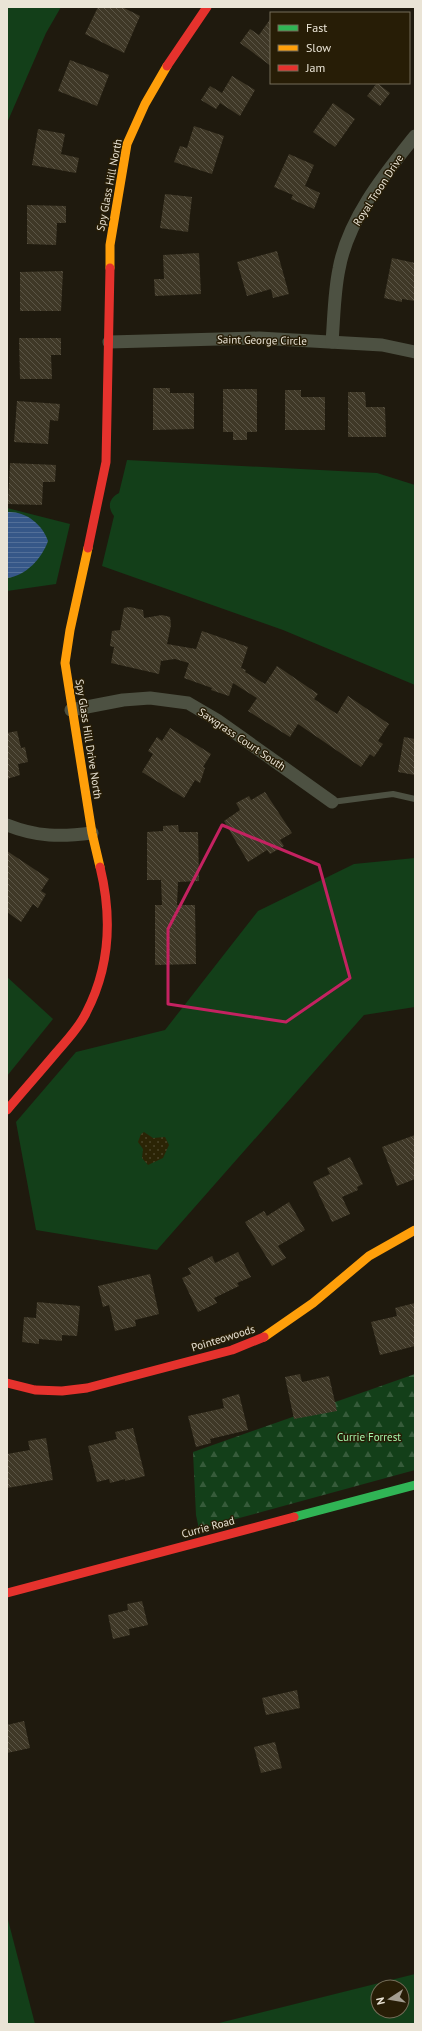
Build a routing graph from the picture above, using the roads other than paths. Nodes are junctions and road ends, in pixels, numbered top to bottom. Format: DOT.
graph roads {
  1 [pos="207,7"];
  2 [pos="415,136"];
  3 [pos="109,342"];
  4 [pos="332,342"];
  5 [pos="415,352"];
  6 [pos="71,710"];
  7 [pos="415,799"];
  8 [pos="332,802"];
  9 [pos="7,825"];
  10 [pos="92,833"];
  11 [pos="7,1110"];
  12 [pos="415,1230"];
  13 [pos="7,1383"];
  14 [pos="415,1485"];
  15 [pos="7,1593"];
  1 -- 3 [label="street, Spy Glass Hill North"];
  2 -- 4 [label="street, Royal Troon Drive"];
  3 -- 4 [label="street, Saint George Circle"];
  3 -- 6 [label="street, Spy Glass Hill Drive North"];
  4 -- 5 [label="street, Saint George Circle"];
  6 -- 8 [label="street, Sawgrass Court South"];
  6 -- 10 [label="street, Spy Glass Hill Drive North"];
  7 -- 8 [label="lane"];
  9 -- 10 [label="street"];
  10 -- 11 [label="street, Spy Glass Hill Drive North"];
  12 -- 13 [label="street, Pointeowoods"];
  14 -- 15 [label="street, Currie Road"];
}
